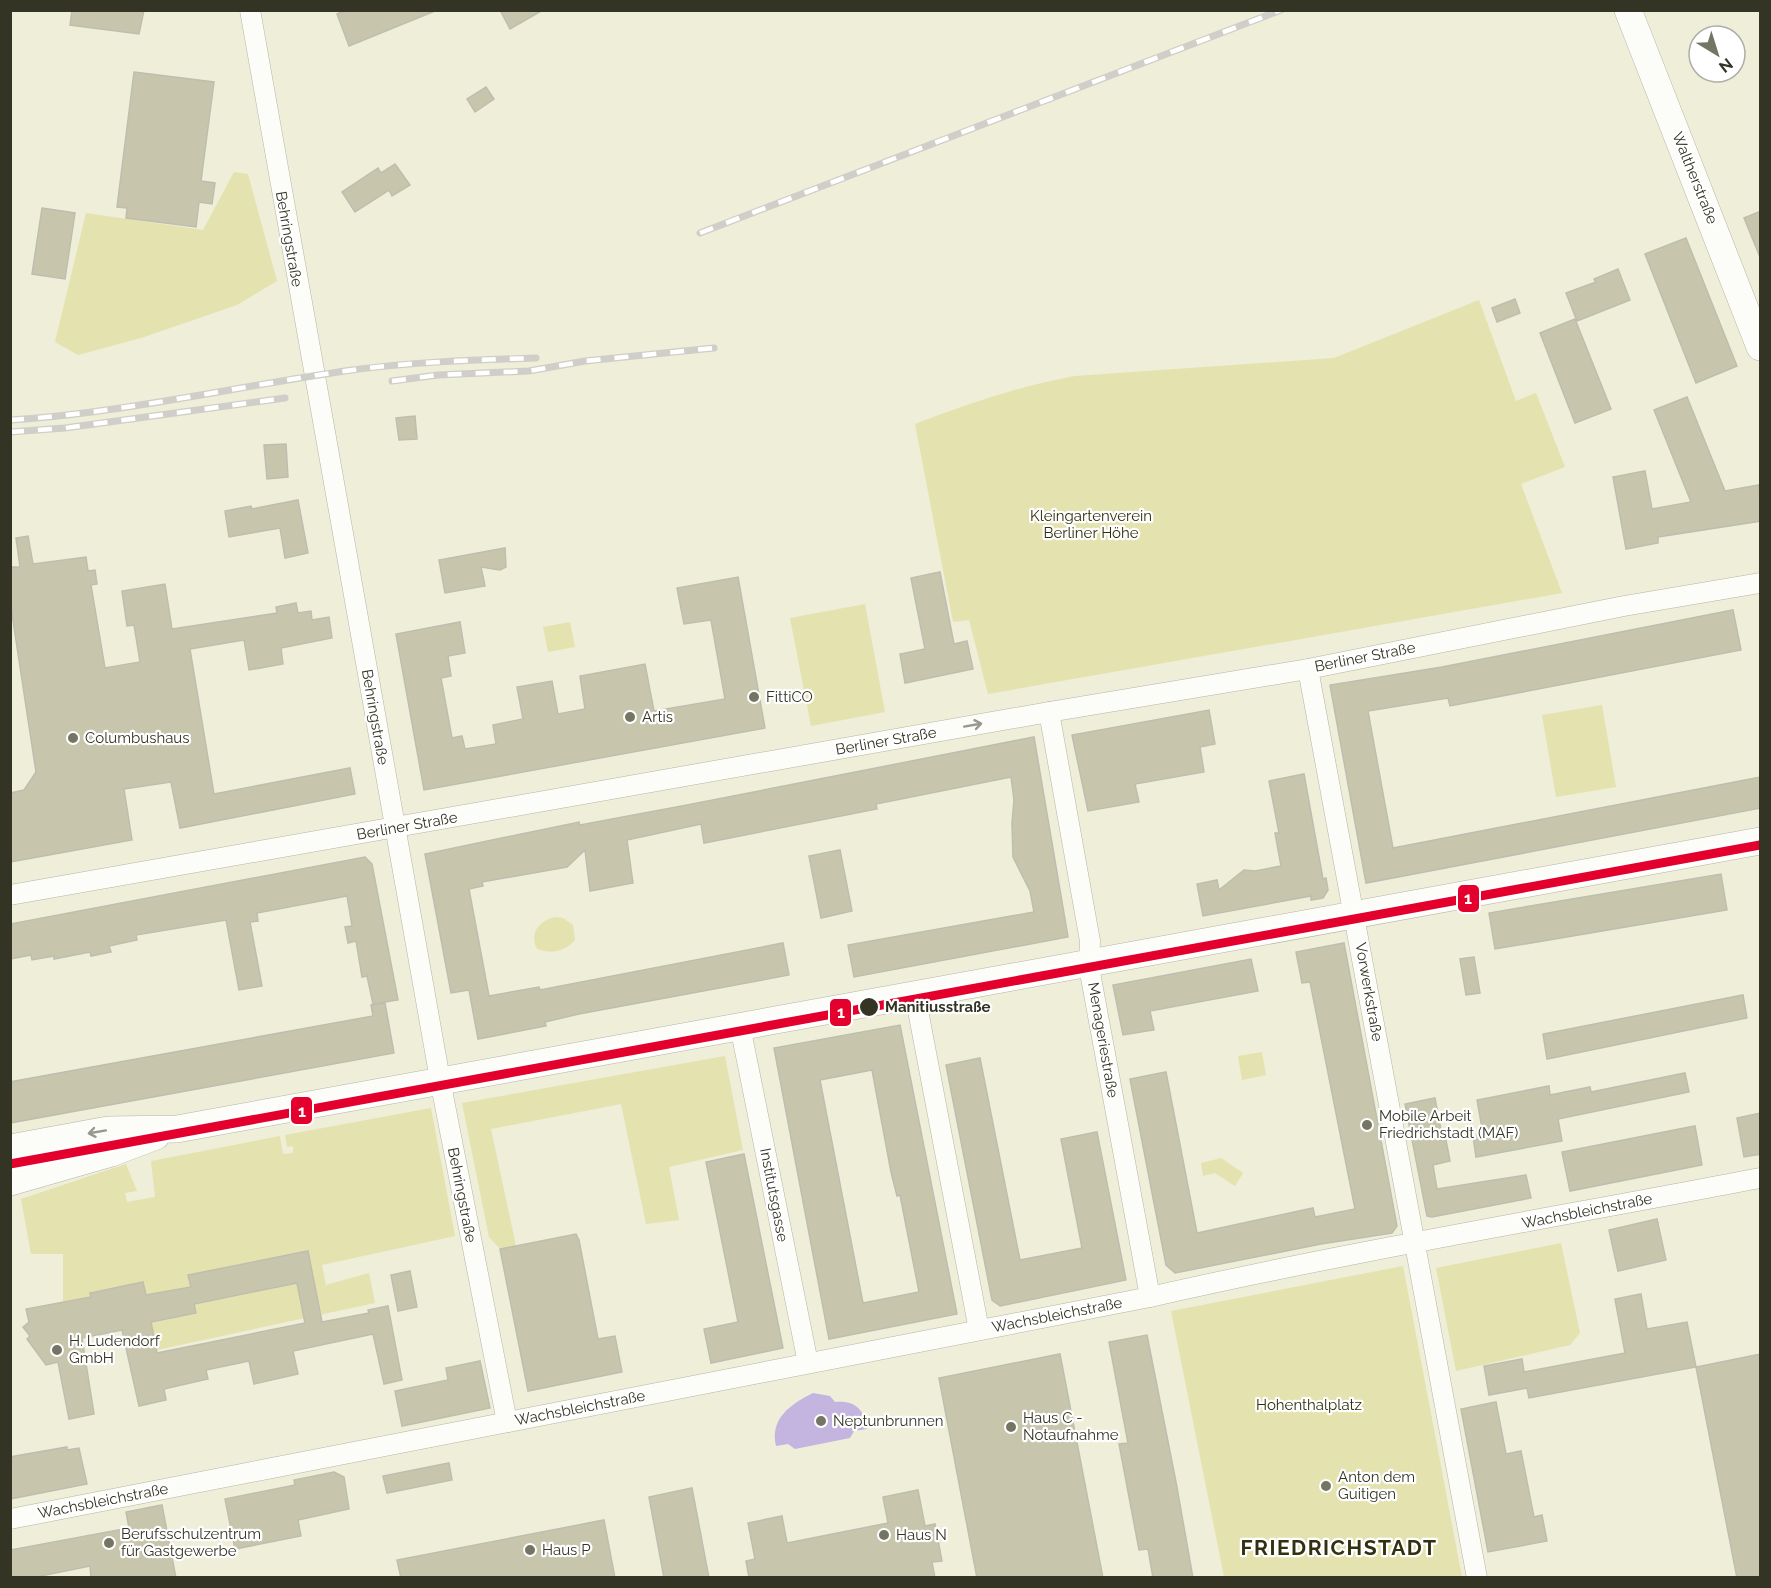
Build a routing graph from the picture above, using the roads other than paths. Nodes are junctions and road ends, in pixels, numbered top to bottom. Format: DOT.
graph roads {
  1 [pos="250,10"];
  2 [pos="1628,10"];
  3 [pos="1761,347"];
  4 [pos="1761,583"];
  5 [pos="1308,669"];
  6 [pos="1049,712"];
  7 [pos="395,828"];
  8 [pos="1761,841"];
  9 [pos="10,895"];
  10 [pos="1355,915"];
  11 [pos="1089,964"];
  12 [pos="915,995"];
  13 [pos="740,1026"];
  14 [pos="440,1081"];
  15 [pos="177,1129"];
  16 [pos="10,1148"];
  17 [pos="1761,1178"];
  18 [pos="10,1182"];
  19 [pos="1414,1245"];
  20 [pos="1150,1297"];
  21 [pos="979,1330"];
  22 [pos="808,1363"];
  23 [pos="507,1422"];
  24 [pos="10,1519"];
  25 [pos="1477,1578"];
  1 -- 7 [label="street, Behringstraße"];
  2 -- 3 [label="street, Waltherstraße"];
  4 -- 5 [label="street, Berliner Straße"];
  5 -- 6 [label="street, Berliner Straße"];
  5 -- 10 [label="street, Vorwerkstraße"];
  7 -- 6 [label="street, Berliner Straße, one-way"];
  6 -- 11 [label="street, Menageriestraße"];
  7 -- 9 [label="street, Berliner Straße"];
  7 -- 14 [label="street, Behringstraße"];
  8 -- 10 [label="street"];
  10 -- 11 [label="street"];
  10 -- 19 [label="street, Vorwerkstraße"];
  11 -- 12 [label="street"];
  11 -- 20 [label="street, Menageriestraße"];
  12 -- 13 [label="street"];
  12 -- 21 [label="street"];
  13 -- 14 [label="street"];
  13 -- 22 [label="street, Institutsgasse"];
  14 -- 15 [label="street"];
  14 -- 23 [label="street, Behringstraße"];
  15 -- 16 [label="street, one-way"];
  15 -- 18 [label="street"];
  17 -- 19 [label="street, Wachsbleichstraße"];
  19 -- 20 [label="street"];
  19 -- 25 [label="street"];
  20 -- 21 [label="street, Wachsbleichstraße"];
  21 -- 22 [label="street, Wachsbleichstraße"];
  22 -- 23 [label="street, Wachsbleichstraße"];
  23 -- 24 [label="street, Wachsbleichstraße"];
}
